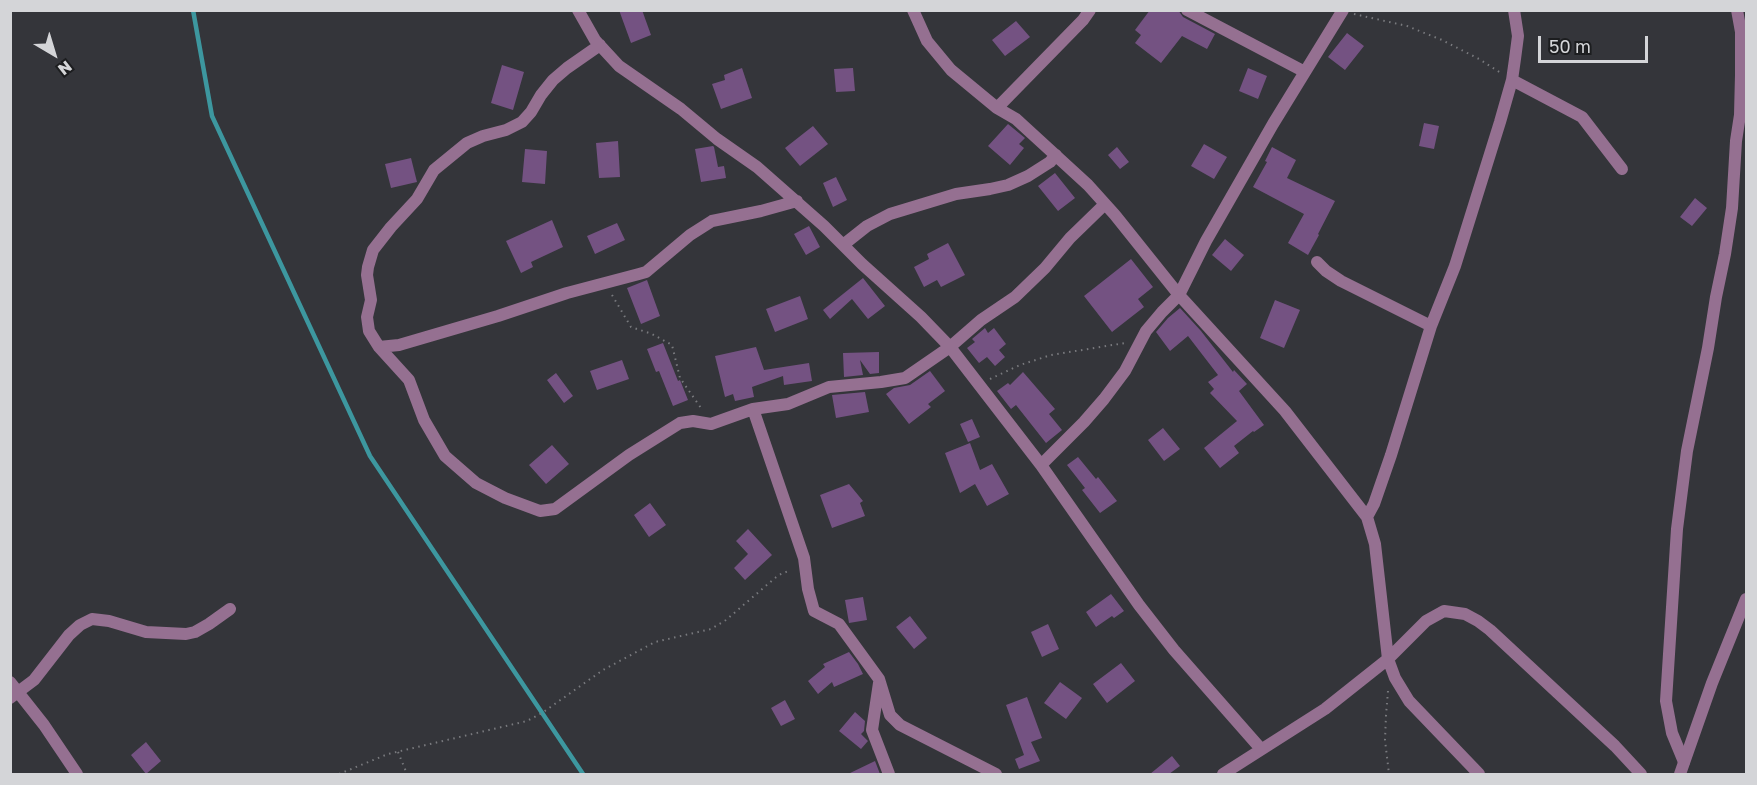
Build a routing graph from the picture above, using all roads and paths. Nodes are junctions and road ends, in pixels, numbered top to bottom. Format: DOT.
graph roads {
  1 [pos="578,10"];
  2 [pos="912,10"];
  3 [pos="1089,10"];
  4 [pos="1187,10"];
  5 [pos="1514,10"];
  6 [pos="1737,10"];
  7 [pos="1343,11"];
  8 [pos="600,45"];
  9 [pos="1305,72"];
  10 [pos="1512,80"];
  11 [pos="997,108"];
  12 [pos="1056,155"];
  13 [pos="1622,169"];
  14 [pos="797,201"];
  15 [pos="1105,204"];
  16 [pos="843,245"];
  17 [pos="1317,262"];
  18 [pos="605,282"];
  19 [pos="1179,295"];
  20 [pos="1431,326"];
  21 [pos="1146,331"];
  22 [pos="379,347"];
  23 [pos="950,347"];
  24 [pos="979,384"];
  25 [pos="753,408"];
  26 [pos="711,424"];
  27 [pos="1041,465"];
  28 [pos="1367,517"];
  29 [pos="806,566"];
  30 [pos="1746,599"];
  31 [pos="230,609"];
  32 [pos="1388,659"];
  33 [pos="1395,678"];
  34 [pos="879,679"];
  35 [pos="13,690"];
  36 [pos="1261,749"];
  37 [pos="398,752"];
  38 [pos="1684,762"];
  39 [pos="77,774"];
  40 [pos="339,774"];
  41 [pos="407,774"];
  42 [pos="889,774"];
  43 [pos="996,774"];
  44 [pos="1223,774"];
  45 [pos="1389,774"];
  46 [pos="1479,774"];
  47 [pos="1641,774"];
  48 [pos="1680,774"];
  1 -- 8 [label="street"];
  2 -- 11 [label="street"];
  3 -- 11 [label="street"];
  4 -- 9 [label="street"];
  5 -- 10 [label="street"];
  6 -- 38 [label="street"];
  7 -- 9 [label="street"];
  7 -- 10 [label="path"];
  8 -- 14 [label="street"];
  8 -- 22 [label="street"];
  9 -- 19 [label="street"];
  10 -- 13 [label="street"];
  10 -- 20 [label="street"];
  11 -- 12 [label="street"];
  12 -- 15 [label="street"];
  12 -- 16 [label="street"];
  14 -- 16 [label="street"];
  14 -- 18 [label="street"];
  15 -- 19 [label="street"];
  15 -- 23 [label="street"];
  16 -- 23 [label="street"];
  17 -- 20 [label="street"];
  18 -- 22 [label="street"];
  18 -- 26 [label="path"];
  19 -- 21 [label="street"];
  19 -- 28 [label="street"];
  20 -- 28 [label="street"];
  21 -- 24 [label="path"];
  21 -- 27 [label="street"];
  22 -- 26 [label="street"];
  23 -- 24 [label="street"];
  23 -- 25 [label="street"];
  24 -- 27 [label="street"];
  25 -- 26 [label="street"];
  25 -- 29 [label="street"];
  27 -- 36 [label="street"];
  28 -- 32 [label="street"];
  29 -- 34 [label="street"];
  29 -- 37 [label="path"];
  30 -- 38 [label="street"];
  31 -- 35 [label="street"];
  32 -- 33 [label="street"];
  32 -- 36 [label="street"];
  32 -- 47 [label="street"];
  33 -- 45 [label="path"];
  33 -- 46 [label="street"];
  34 -- 42 [label="street"];
  34 -- 43 [label="street"];
  35 -- 39 [label="street"];
  36 -- 44 [label="street"];
  37 -- 40 [label="path"];
  37 -- 41 [label="path"];
  38 -- 48 [label="street"];
}
